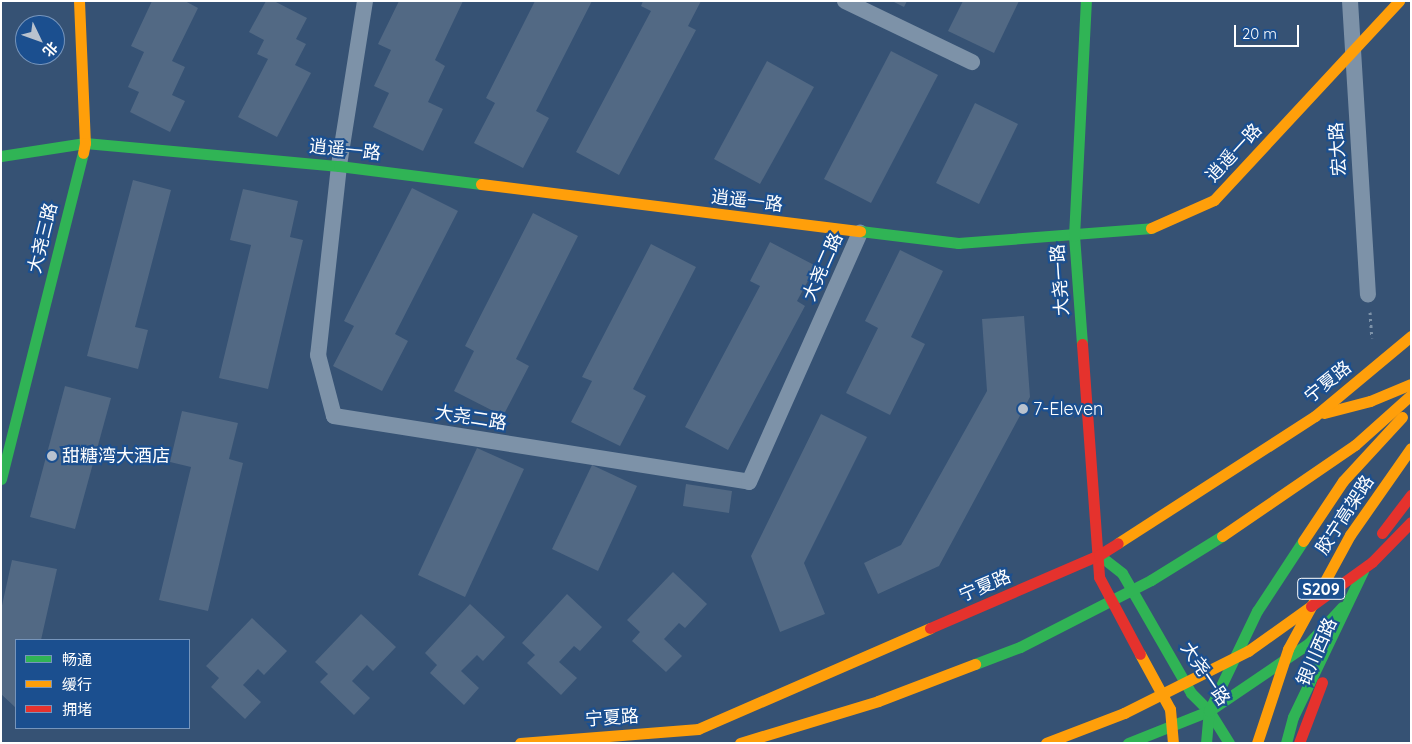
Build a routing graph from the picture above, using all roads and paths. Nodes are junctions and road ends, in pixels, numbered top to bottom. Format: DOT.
graph roads {
  1 [pos="79,1"];
  2 [pos="365,1"];
  3 [pos="844,1"];
  4 [pos="1086,1"];
  5 [pos="1350,1"];
  6 [pos="1399,1"];
  7 [pos="1352,54"];
  8 [pos="972,62"];
  9 [pos="85,143"];
  10 [pos="1,156"];
  11 [pos="339,166"];
  12 [pos="860,233"];
  13 [pos="1074,236"];
  14 [pos="1368,294"];
  15 [pos="1411,336"];
  16 [pos="1372,338"];
  17 [pos="1411,384"];
  18 [pos="1411,395"];
  19 [pos="1411,408"];
  20 [pos="1315,416"];
  21 [pos="1411,448"];
  22 [pos="1,479"];
  23 [pos="1411,494"];
  24 [pos="1411,522"];
  25 [pos="1411,532"];
  26 [pos="1390,553"];
  27 [pos="1099,555"];
  28 [pos="1380,570"];
  29 [pos="1370,586"];
  30 [pos="1209,711"];
  31 [pos="1172,726"];
  32 [pos="520,743"];
  33 [pos="740,743"];
  34 [pos="1046,743"];
  35 [pos="1128,743"];
  36 [pos="1173,743"];
  37 [pos="1206,743"];
  38 [pos="1229,743"];
  39 [pos="1257,743"];
  40 [pos="1286,743"];
  41 [pos="1299,743"];
  1 -- 9 [label="main road, 大尧三路"];
  2 -- 11 [label="street, 大尧二路"];
  3 -- 8 [label="street"];
  4 -- 13 [label="main road, 大尧一路"];
  5 -- 7 [label="street, 宏大路"];
  6 -- 7 [label="main road, 逍遥一路"];
  7 -- 13 [label="main road, 逍遥一路"];
  7 -- 14 [label="street, 宏大路"];
  9 -- 10 [label="main road, 逍遥一路"];
  9 -- 11 [label="main road, 逍遥一路"];
  9 -- 22 [label="main road, 大尧三路"];
  11 -- 12 [label="main road, 逍遥一路"];
  11 -- 12 [label="street, 大尧二路"];
  12 -- 13 [label="main road, 逍遥一路"];
  13 -- 27 [label="main road, 大尧一路"];
  14 -- 16 [label="path"];
  15 -- 20 [label="main road, 宁夏路"];
  17 -- 20 [label="main road"];
  18 -- 33 [label="main road"];
  19 -- 30 [label="main road"];
  20 -- 27 [label="main road, 宁夏路"];
  21 -- 39 [label="main road, 胶宁高架路 / S209"];
  23 -- 40 [label="main road, S209"];
  24 -- 26 [label="main road"];
  24 -- 34 [label="main road"];
  25 -- 26 [label="main road"];
  26 -- 28 [label="main road"];
  26 -- 30 [label="main road"];
  27 -- 30 [label="main road, 大尧一路"];
  27 -- 31 [label="main road, 大尧一路"];
  27 -- 32 [label="main road, 宁夏路"];
  29 -- 41 [label="main road, 银川西路"];
  30 -- 31 [label="main road"];
  30 -- 37 [label="main road"];
  30 -- 38 [label="main road, 大尧一路"];
  31 -- 35 [label="main road"];
  31 -- 36 [label="main road, 大尧一路"];
}
